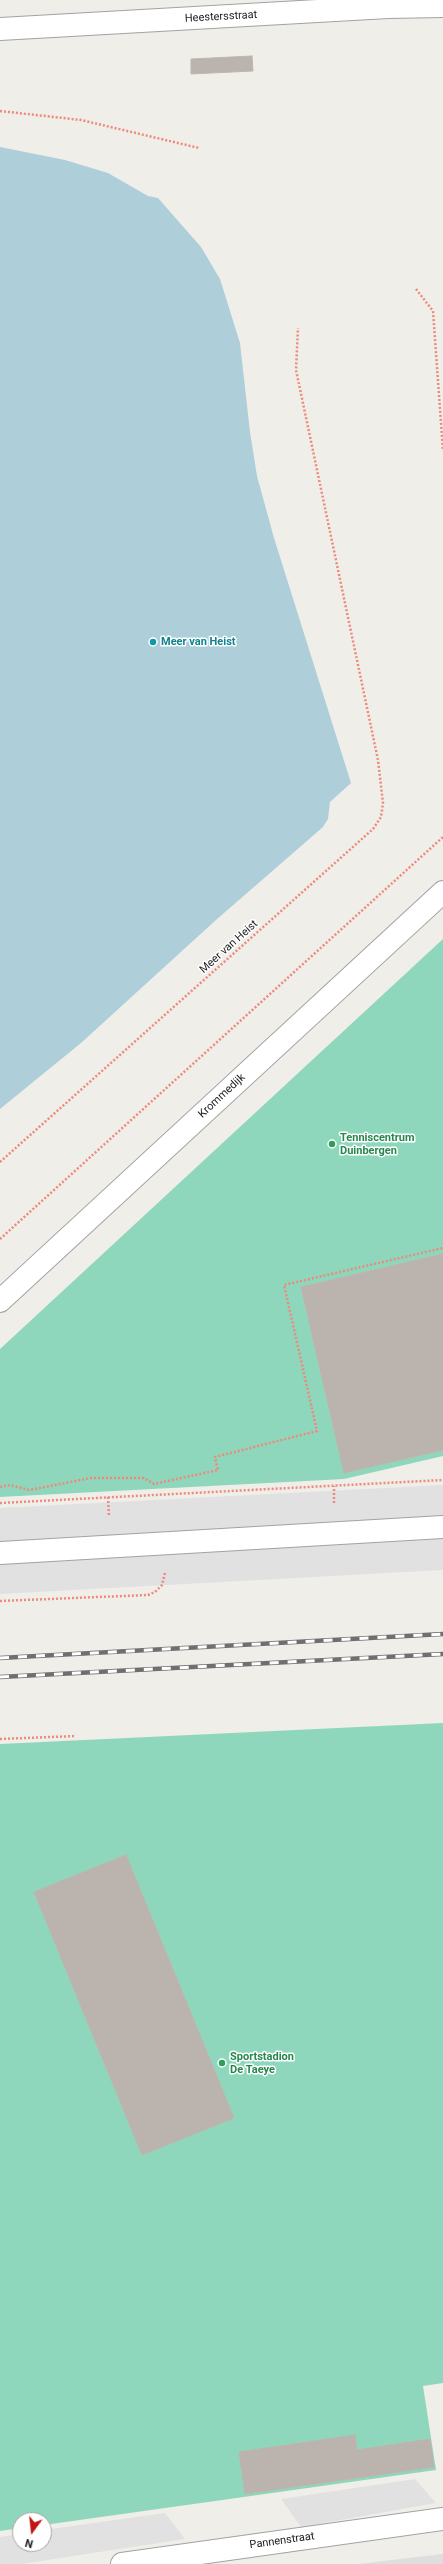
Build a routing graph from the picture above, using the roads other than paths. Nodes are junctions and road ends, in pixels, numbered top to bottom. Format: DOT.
graph roads {
  1 [pos="387,4"];
  2 [pos="443,6"];
  3 [pos="0,29"];
  4 [pos="443,892"];
  5 [pos="0,1301"];
  6 [pos="443,1527"];
  7 [pos="0,1553"];
  8 [pos="443,2519"];
  9 [pos="122,2564"];
  1 -- 2 [label="street, Heestersstraat"];
  1 -- 3 [label="street, Heestersstraat"];
  4 -- 5 [label="street, Krommedijk"];
  6 -- 7 [label="street"];
  8 -- 9 [label="street, Pannenstraat"];
}
